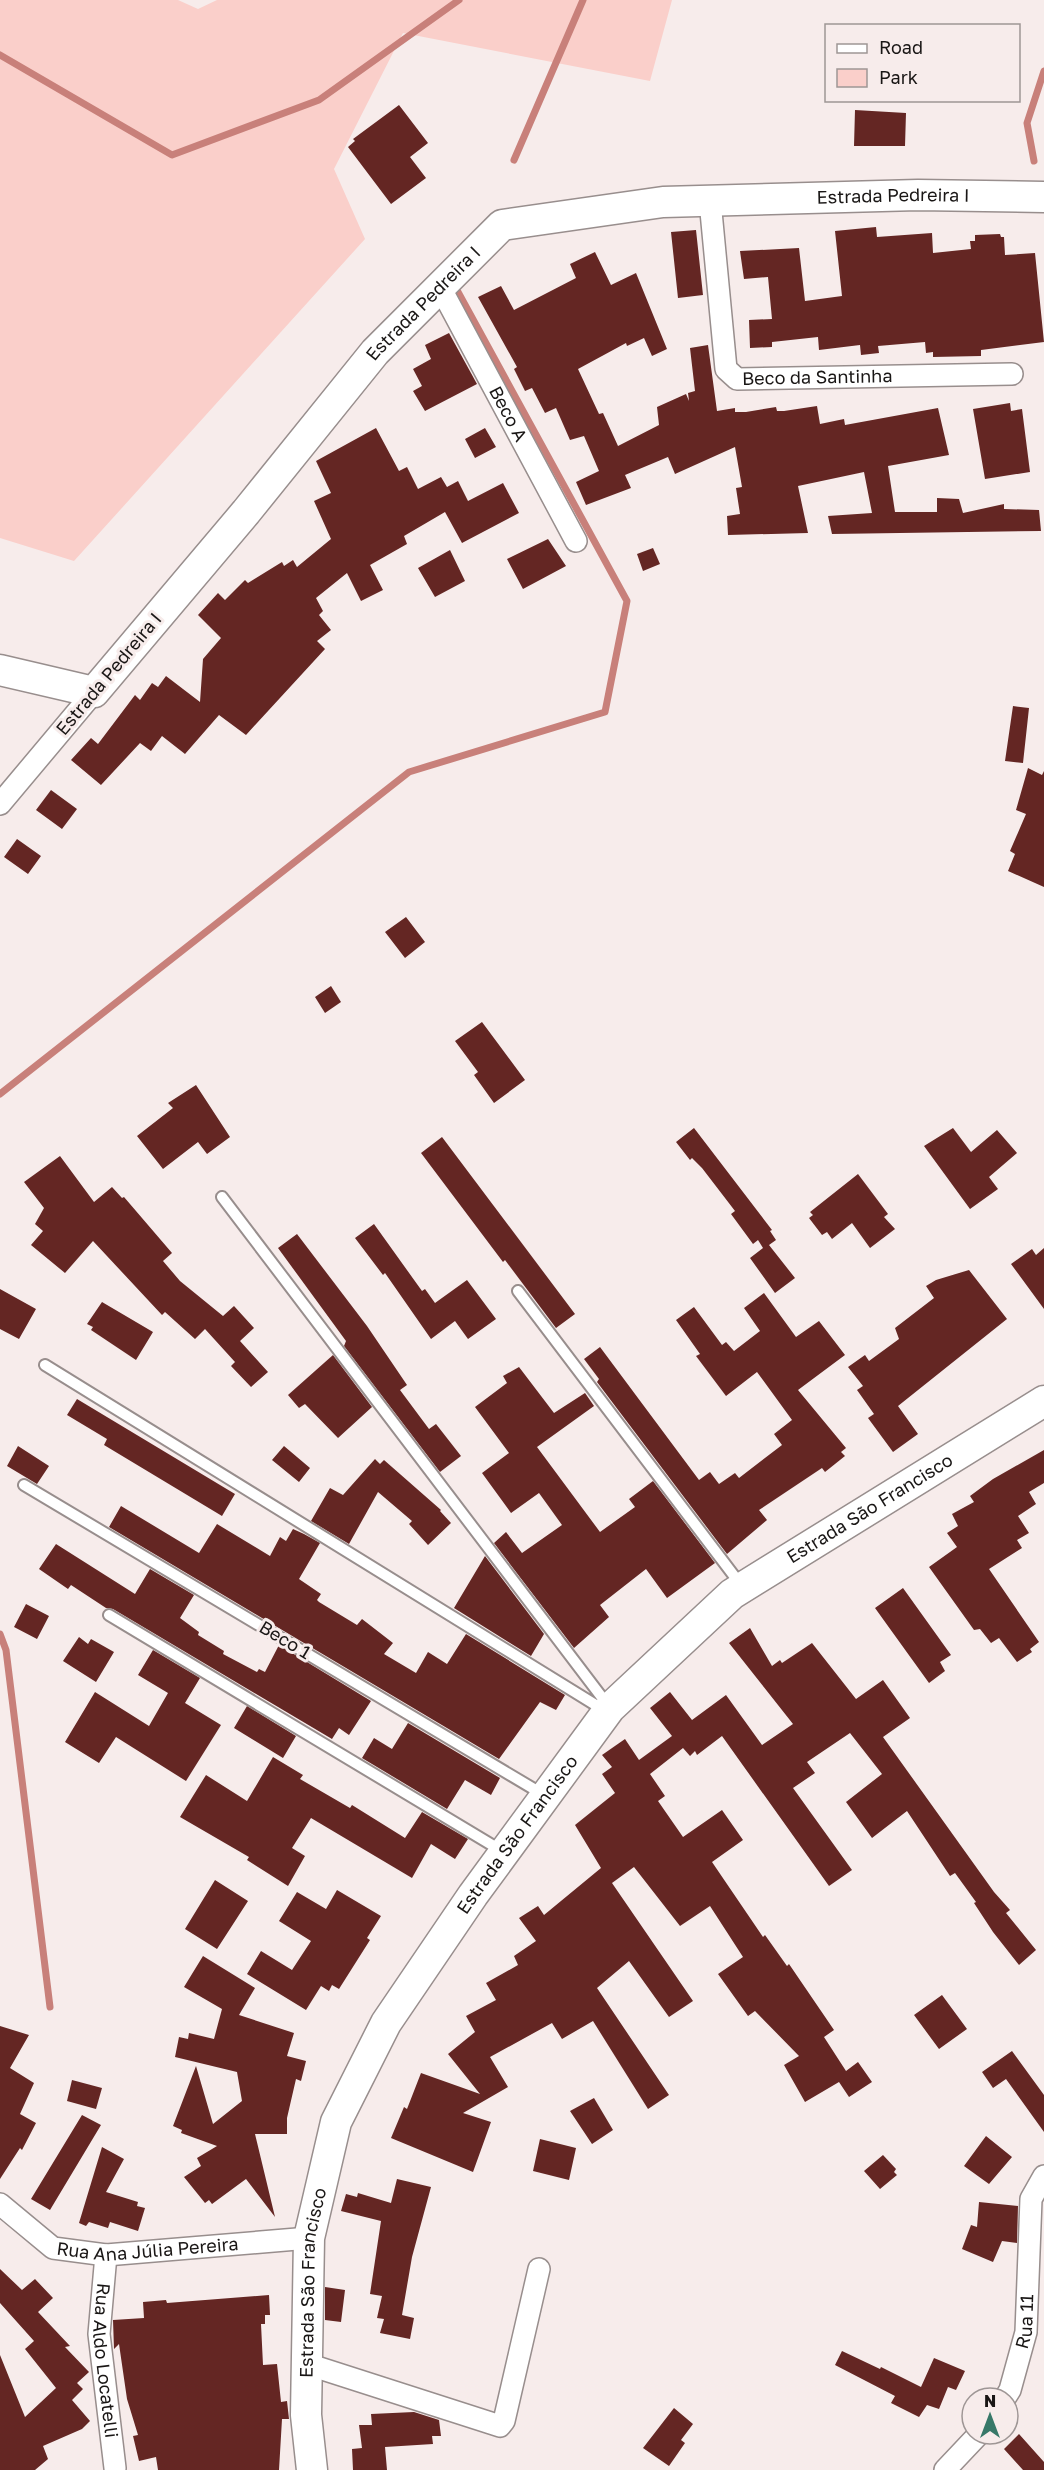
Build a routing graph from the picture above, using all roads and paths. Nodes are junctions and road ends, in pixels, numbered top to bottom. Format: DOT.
graph roads {
  1 [pos="1044,197"];
  2 [pos="710,201"];
  3 [pos="440,287"];
  4 [pos="1012,374"];
  5 [pos="576,541"];
  6 [pos="0,670"];
  7 [pos="94,692"];
  8 [pos="0,804"];
  9 [pos="222,1197"];
  10 [pos="518,1291"];
  11 [pos="45,1365"];
  12 [pos="1044,1401"];
  13 [pos="24,1485"];
  14 [pos="742,1587"];
  15 [pos="109,1615"];
  16 [pos="609,1710"];
  17 [pos="545,1796"];
  18 [pos="504,1852"];
  19 [pos="1044,2176"];
  20 [pos="0,2204"];
  21 [pos="309,2238"];
  22 [pos="106,2255"];
  23 [pos="540,2269"];
  24 [pos="307,2364"];
  25 [pos="1011,2386"];
  26 [pos="968,2446"];
  27 [pos="115,2468"];
  28 [pos="312,2470"];
  29 [pos="945,2470"];
  1 -- 2 [label="main road, Estrada Pedreira I"];
  2 -- 3 [label="main road, Estrada Pedreira I"];
  2 -- 4 [label="street, Beco da Santinha"];
  3 -- 5 [label="street, Beco A"];
  3 -- 7 [label="main road, Estrada Pedreira I"];
  6 -- 7 [label="main road"];
  7 -- 8 [label="street, Estrada Pedreira I"];
  9 -- 16 [label="lane"];
  10 -- 14 [label="lane"];
  11 -- 16 [label="lane"];
  12 -- 14 [label="main road, Estrada São Francisco"];
  13 -- 17 [label="lane, Beco 1"];
  14 -- 16 [label="main road, Estrada São Francisco"];
  15 -- 18 [label="lane"];
  16 -- 17 [label="main road, Estrada São Francisco"];
  17 -- 18 [label="main road, Estrada São Francisco"];
  18 -- 21 [label="main road, Estrada São Francisco"];
  19 -- 25 [label="street, Rua 11"];
  20 -- 22 [label="street, Rua Ana Júlia Pereira"];
  21 -- 22 [label="street, Rua Ana Júlia Pereira"];
  21 -- 24 [label="main road, Estrada São Francisco"];
  22 -- 27 [label="street, Rua Aldo Locatelli"];
  23 -- 24 [label="street"];
  24 -- 28 [label="main road, Estrada São Francisco"];
  26 -- 29 [label="street"];
}
